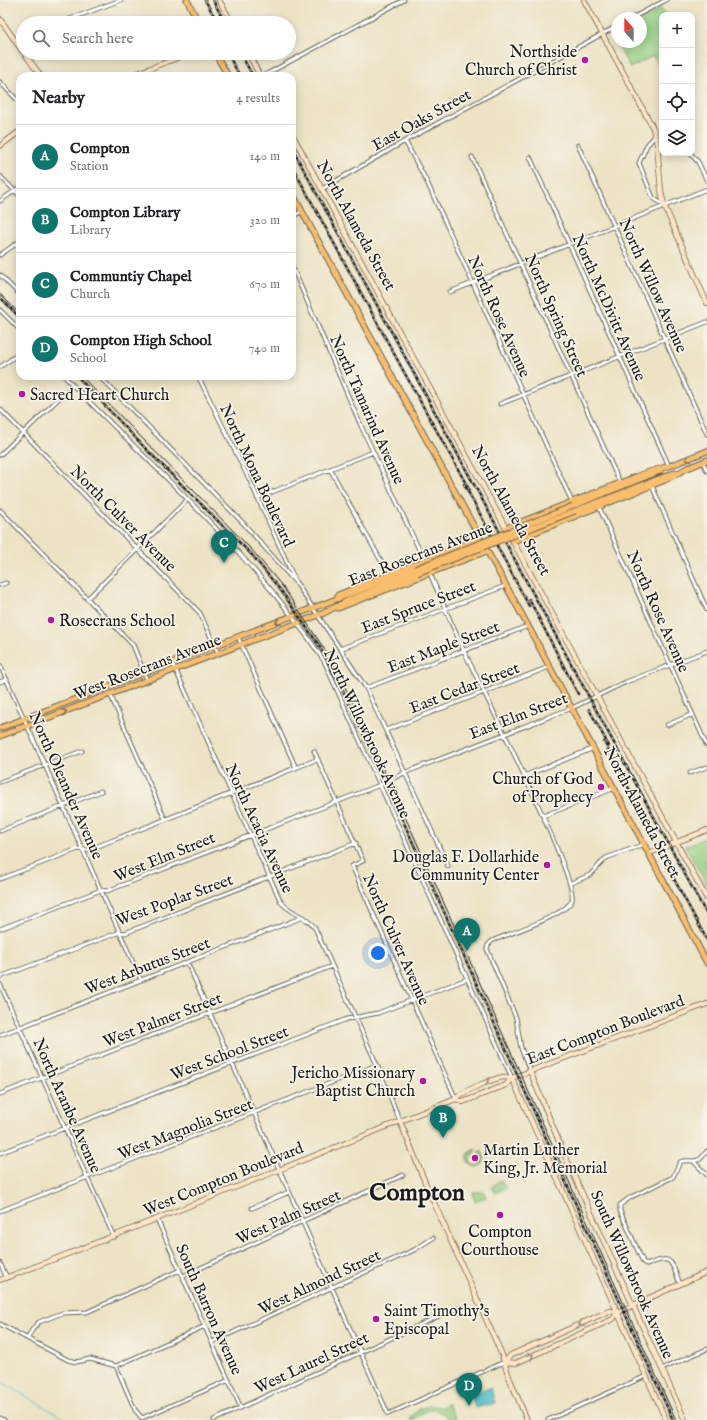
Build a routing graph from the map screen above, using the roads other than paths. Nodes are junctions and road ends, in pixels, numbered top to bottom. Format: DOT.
graph roads {
  1 [pos="121,0"];
  2 [pos="187,0"];
  3 [pos="219,0"];
  4 [pos="404,0"];
  5 [pos="584,0"];
  6 [pos="666,0"];
  7 [pos="643,12"];
  8 [pos="78,16"];
  9 [pos="195,16"];
  10 [pos="228,16"];
  11 [pos="0,20"];
  12 [pos="611,29"];
  13 [pos="602,34"];
  14 [pos="14,40"];
  15 [pos="16,43"];
  16 [pos="296,58"];
  17 [pos="29,60"];
  18 [pos="172,60"];
  19 [pos="219,60"];
  20 [pos="252,60"];
  21 [pos="293,60"];
  22 [pos="38,72"];
  23 [pos="140,72"];
  24 [pos="226,72"];
  25 [pos="258,72"];
  26 [pos="270,72"];
  27 [pos="0,82"];
  28 [pos="16,99"];
  29 [pos="16,134"];
  30 [pos="655,136"];
  31 [pos="296,141"];
  32 [pos="405,141"];
  33 [pos="578,145"];
  34 [pos="0,146"];
  35 [pos="693,156"];
  36 [pos="472,157"];
  37 [pos="530,157"];
  38 [pos="0,176"];
  39 [pos="707,181"];
  40 [pos="322,189"];
  41 [pos="707,189"];
  42 [pos="15,190"];
  43 [pos="296,200"];
  44 [pos="0,202"];
  45 [pos="664,205"];
  46 [pos="302,211"];
  47 [pos="296,215"];
  48 [pos="615,226"];
  49 [pos="569,243"];
  50 [pos="16,244"];
  51 [pos="0,255"];
  52 [pos="521,262"];
  53 [pos="0,275"];
  54 [pos="296,275"];
  55 [pos="472,282"];
  56 [pos="16,291"];
  57 [pos="450,292"];
  58 [pos="707,303"];
  59 [pos="0,310"];
  60 [pos="707,322"];
  61 [pos="16,326"];
  62 [pos="664,338"];
  63 [pos="16,356"];
  64 [pos="620,356"];
  65 [pos="0,367"];
  66 [pos="571,376"];
  67 [pos="68,380"];
  68 [pos="103,380"];
  69 [pos="200,380"];
  70 [pos="72,385"];
  71 [pos="523,394"];
  72 [pos="500,404"];
  73 [pos="0,409"];
  74 [pos="24,433"];
  75 [pos="707,434"];
  76 [pos="707,451"];
  77 [pos="373,452"];
  78 [pos="0,455"];
  79 [pos="705,461"];
  80 [pos="669,466"];
  81 [pos="689,467"];
  82 [pos="330,469"];
  83 [pos="707,470"];
  84 [pos="620,483"];
  85 [pos="652,486"];
  86 [pos="257,498"];
  87 [pos="188,500"];
  88 [pos="573,506"];
  89 [pos="599,507"];
  90 [pos="0,510"];
  91 [pos="506,528"];
  92 [pos="480,538"];
  93 [pos="513,541"];
  94 [pos="138,550"];
  95 [pos="487,551"];
  96 [pos="424,560"];
  97 [pos="416,571"];
  98 [pos="430,574"];
  99 [pos="389,575"];
  100 [pos="6,583"];
  101 [pos="297,584"];
  102 [pos="0,585"];
  103 [pos="505,586"];
  104 [pos="87,599"];
  105 [pos="318,606"];
  106 [pos="312,608"];
  107 [pos="445,609"];
  108 [pos="707,610"];
  109 [pos="324,612"];
  110 [pos="298,614"];
  111 [pos="316,615"];
  112 [pos="291,616"];
  113 [pos="302,620"];
  114 [pos="296,623"];
  115 [pos="528,626"];
  116 [pos="238,637"];
  117 [pos="241,644"];
  118 [pos="215,646"];
  119 [pos="340,649"];
  120 [pos="464,651"];
  121 [pos="707,651"];
  122 [pos="218,653"];
  123 [pos="172,662"];
  124 [pos="670,664"];
  125 [pos="0,665"];
  126 [pos="550,667"];
  127 [pos="175,669"];
  128 [pos="144,673"];
  129 [pos="7,679"];
  130 [pos="147,680"];
  131 [pos="0,682"];
  132 [pos="366,688"];
  133 [pos="484,692"];
  134 [pos="110,694"];
  135 [pos="598,696"];
  136 [pos="572,708"];
  137 [pos="693,714"];
  138 [pos="25,719"];
  139 [pos="667,724"];
  140 [pos="28,726"];
  141 [pos="0,728"];
  142 [pos="386,730"];
  143 [pos="504,734"];
  144 [pos="0,736"];
  145 [pos="707,746"];
  146 [pos="594,748"];
  147 [pos="82,750"];
  148 [pos="314,751"];
  149 [pos="318,759"];
  150 [pos="44,765"];
  151 [pos="707,767"];
  152 [pos="296,768"];
  153 [pos="404,773"];
  154 [pos="690,773"];
  155 [pos="524,776"];
  156 [pos="0,782"];
  157 [pos="380,785"];
  158 [pos="615,788"];
  159 [pos="101,791"];
  160 [pos="231,794"];
  161 [pos="337,802"];
  162 [pos="63,806"];
  163 [pos="543,816"];
  164 [pos="165,820"];
  165 [pos="707,830"];
  166 [pos="0,831"];
  167 [pos="250,835"];
  168 [pos="677,842"];
  169 [pos="356,844"];
  170 [pos="645,844"];
  171 [pos="82,849"];
  172 [pos="650,853"];
  173 [pos="448,866"];
  174 [pos="268,877"];
  175 [pos="0,879"];
  176 [pos="570,882"];
  177 [pos="101,890"];
  178 [pos="707,899"];
  179 [pos="303,917"];
  180 [pos="0,929"];
  181 [pos="120,932"];
  182 [pos="187,962"];
  183 [pos="707,963"];
  184 [pos="332,966"];
  185 [pos="0,977"];
  186 [pos="467,979"];
  187 [pos="141,980"];
  188 [pos="0,984"];
  189 [pos="411,1000"];
  190 [pos="707,1004"];
  191 [pos="210,1013"];
  192 [pos="354,1017"];
  193 [pos="20,1027"];
  194 [pos="0,1035"];
  195 [pos="233,1064"];
  196 [pos="377,1065"];
  197 [pos="530,1071"];
  198 [pos="43,1078"];
  199 [pos="512,1078"];
  200 [pos="0,1094"];
  201 [pos="456,1099"];
  202 [pos="255,1114"];
  203 [pos="400,1121"];
  204 [pos="64,1128"];
  205 [pos="707,1151"];
  206 [pos="0,1153"];
  207 [pos="694,1162"];
  208 [pos="279,1170"];
  209 [pos="403,1175"];
  210 [pos="707,1175"];
  211 [pos="87,1178"];
  212 [pos="289,1192"];
  213 [pos="252,1208"];
  214 [pos="0,1212"];
  215 [pos="157,1219"];
  216 [pos="302,1223"];
  217 [pos="114,1237"];
  218 [pos="433,1238"];
  219 [pos="0,1263"];
  220 [pos="180,1270"];
  221 [pos="707,1272"];
  222 [pos="183,1276"];
  223 [pos="6,1278"];
  224 [pos="0,1280"];
  225 [pos="680,1284"];
  226 [pos="332,1288"];
  227 [pos="634,1305"];
  228 [pos="463,1307"];
  229 [pos="618,1312"];
  230 [pos="0,1324"];
  231 [pos="205,1326"];
  232 [pos="28,1338"];
  233 [pos="212,1342"];
  234 [pos="707,1349"];
  235 [pos="360,1352"];
  236 [pos="504,1362"];
  237 [pos="116,1366"];
  238 [pos="662,1369"];
  239 [pos="646,1376"];
  240 [pos="230,1380"];
  241 [pos="241,1408"];
  242 [pos="151,1416"];
  243 [pos="0,1418"];
  244 [pos="4,1420"];
  245 [pos="153,1420"];
  246 [pos="214,1420"];
  247 [pos="527,1420"];
  248 [pos="548,1420"];
  249 [pos="666,1420"];
  250 [pos="685,1420"];
  1 -- 8 [label="street"];
  2 -- 9 [label="main road"];
  3 -- 10 [label="street"];
  4 -- 16 [label="street"];
  5 -- 13 [label="street"];
  6 -- 7 [label="street"];
  11 -- 14 [label="street"];
  12 -- 13 [label="street, East Oaks Street"];
  13 -- 30 [label="street"];
  13 -- 32 [label="street, East Oaks Street"];
  14 -- 15 [label="street"];
  17 -- 22 [label="street"];
  18 -- 23 [label="street"];
  19 -- 24 [label="main road"];
  20 -- 25 [label="street"];
  21 -- 26 [label="street"];
  27 -- 28 [label="street"];
  29 -- 34 [label="street"];
  30 -- 45 [label="street"];
  30 -- 45 [label="street"];
  31 -- 40 [label="street, North Alameda Street"];
  32 -- 40 [label="street, East Oaks Street"];
  32 -- 55 [label="street, North Rose Avenue"];
  33 -- 48 [label="street, North Willow Avenue"];
  35 -- 39 [label="street"];
  36 -- 52 [label="street, North Spring Street"];
  37 -- 49 [label="street, North McDivitt Avenue"];
  38 -- 42 [label="street"];
  40 -- 91 [label="street, North Alameda Street"];
  41 -- 45 [label="street"];
  42 -- 44 [label="street"];
  43 -- 46 [label="main road, North Alameda Street"];
  45 -- 48 [label="street"];
  45 -- 58 [label="street"];
  46 -- 47 [label="street"];
  46 -- 92 [label="main road, North Alameda Street"];
  48 -- 49 [label="street"];
  48 -- 62 [label="street, North Willow Avenue"];
  49 -- 52 [label="street"];
  49 -- 64 [label="street, North McDivitt Avenue"];
  50 -- 51 [label="street"];
  52 -- 55 [label="street"];
  52 -- 66 [label="street, North Spring Street"];
  53 -- 56 [label="street"];
  54 -- 77 [label="street, North Tamarind Avenue"];
  55 -- 57 [label="street"];
  55 -- 71 [label="street, North Rose Avenue"];
  59 -- 61 [label="street"];
  60 -- 62 [label="street"];
  62 -- 64 [label="street"];
  62 -- 75 [label="street, North Willow Avenue"];
  63 -- 65 [label="street"];
  64 -- 66 [label="street"];
  64 -- 80 [label="street, North McDivitt Avenue"];
  66 -- 71 [label="street"];
  66 -- 84 [label="street, North Spring Street"];
  67 -- 70 [label="street, North Willowbrook Avenue"];
  68 -- 101 [label="street, North Willowbrook Avenue"];
  69 -- 86 [label="street, North Mona Boulevard"];
  70 -- 74 [label="street"];
  70 -- 87 [label="street, North Willowbrook Avenue"];
  71 -- 72 [label="street"];
  71 -- 88 [label="street, North Rose Avenue"];
  73 -- 74 [label="street, North Culver Avenue"];
  74 -- 78 [label="street"];
  74 -- 94 [label="street, North Culver Avenue"];
  76 -- 80 [label="main road, East Rosecrans Avenue, one-way"];
  77 -- 82 [label="street"];
  77 -- 96 [label="street, North Tamarind Avenue"];
  79 -- 81 [label="main road, East Rosecrans Avenue"];
  79 -- 83 [label="street"];
  80 -- 84 [label="main road"];
  80 -- 88 [label="main road, East Rosecrans Avenue"];
  81 -- 85 [label="main road"];
  81 -- 88 [label="main road, East Rosecrans Avenue"];
  82 -- 86 [label="street"];
  82 -- 99 [label="street"];
  84 -- 88 [label="main road"];
  85 -- 89 [label="main road"];
  85 -- 108 [label="street"];
  86 -- 101 [label="street, North Mona Boulevard"];
  87 -- 94 [label="street"];
  87 -- 112 [label="street, North Willowbrook Avenue"];
  88 -- 91 [label="main road"];
  88 -- 97 [label="main road, East Rosecrans Avenue, bridge"];
  89 -- 93 [label="main road"];
  89 -- 124 [label="street, North Rose Avenue"];
  90 -- 104 [label="street"];
  91 -- 93 [label="street, North Alameda Street"];
  92 -- 95 [label="main road, North Alameda Street"];
  92 -- 96 [label="main road"];
  93 -- 135 [label="street, North Alameda Street"];
  94 -- 104 [label="street"];
  94 -- 118 [label="street, North Culver Avenue"];
  95 -- 98 [label="main road"];
  95 -- 103 [label="main road, North Alameda Street"];
  96 -- 99 [label="main road"];
  97 -- 105 [label="main road, East Rosecrans Avenue"];
  97 -- 109 [label="main road, East Rosecrans Avenue"];
  98 -- 107 [label="street"];
  98 -- 109 [label="main road"];
  99 -- 105 [label="main road"];
  100 -- 102 [label="street"];
  101 -- 106 [label="street, North Willowbrook Avenue"];
  103 -- 107 [label="street, East Spruce Street"];
  103 -- 115 [label="main road, North Alameda Street"];
  104 -- 128 [label="street"];
  105 -- 106 [label="main road, East Rosecrans Avenue"];
  106 -- 110 [label="main road, East Rosecrans Avenue"];
  106 -- 111 [label="street, North Willowbrook Avenue"];
  107 -- 119 [label="street, East Spruce Street"];
  107 -- 120 [label="street"];
  109 -- 111 [label="main road, East Rosecrans Avenue"];
  110 -- 112 [label="main road, West Rosecrans Avenue"];
  111 -- 113 [label="main road, East Rosecrans Avenue"];
  111 -- 119 [label="street, North Willowbrook Avenue"];
  112 -- 114 [label="street, North Willowbrook Avenue"];
  112 -- 116 [label="main road, West Rosecrans Avenue, one-way"];
  113 -- 114 [label="main road, West Rosecrans Avenue"];
  114 -- 117 [label="main road, West Rosecrans Avenue"];
  114 -- 157 [label="street, North Willowbrook Avenue"];
  115 -- 120 [label="street, East Maple Street"];
  115 -- 126 [label="main road, North Alameda Street"];
  116 -- 117 [label="street"];
  116 -- 118 [label="main road, West Rosecrans Avenue"];
  117 -- 122 [label="main road, West Rosecrans Avenue"];
  117 -- 152 [label="street"];
  118 -- 122 [label="street, North Culver Avenue"];
  118 -- 123 [label="main road, West Rosecrans Avenue"];
  119 -- 132 [label="street, North Willowbrook Avenue"];
  120 -- 132 [label="street, East Maple Street"];
  120 -- 133 [label="street"];
  121 -- 124 [label="street, East Elm Street"];
  122 -- 127 [label="main road, West Rosecrans Avenue"];
  123 -- 127 [label="street, North Acacia Avenue"];
  123 -- 128 [label="main road, West Rosecrans Avenue"];
  124 -- 135 [label="street, East Elm Street"];
  124 -- 137 [label="street, North Rose Avenue"];
  125 -- 129 [label="street, North Oleander Avenue"];
  126 -- 133 [label="street, East Cedar Street"];
  126 -- 136 [label="main road, North Alameda Street"];
  127 -- 130 [label="main road, West Rosecrans Avenue"];
  127 -- 160 [label="street, North Acacia Avenue"];
  128 -- 130 [label="street"];
  128 -- 138 [label="main road, West Rosecrans Avenue"];
  129 -- 131 [label="street"];
  129 -- 138 [label="street, North Oleander Avenue"];
  130 -- 134 [label="main road, West Rosecrans Avenue"];
  132 -- 142 [label="street, North Willowbrook Avenue"];
  133 -- 142 [label="street, East Cedar Street"];
  133 -- 143 [label="street"];
  140 -- 134 [label="main road, West Rosecrans Avenue, one-way"];
  134 -- 164 [label="street"];
  135 -- 136 [label="street, East Elm Street"];
  135 -- 168 [label="street, North Alameda Street"];
  136 -- 143 [label="street, East Elm Street"];
  136 -- 146 [label="main road, North Alameda Street"];
  137 -- 139 [label="street"];
  137 -- 145 [label="street, North Rose Avenue"];
  138 -- 140 [label="street, North Oleander Avenue"];
  138 -- 141 [label="main road, West Rosecrans Avenue"];
  140 -- 144 [label="main road, West Rosecrans Avenue"];
  140 -- 150 [label="street, North Oleander Avenue"];
  142 -- 153 [label="street, North Willowbrook Avenue"];
  143 -- 153 [label="street, East Elm Street"];
  143 -- 155 [label="street"];
  146 -- 155 [label="street"];
  146 -- 158 [label="main road, North Alameda Street"];
  147 -- 150 [label="street"];
  148 -- 149 [label="street, North Culver Avenue"];
  149 -- 152 [label="street"];
  149 -- 161 [label="street, North Culver Avenue"];
  150 -- 156 [label="street"];
  150 -- 162 [label="street, North Oleander Avenue"];
  151 -- 154 [label="street"];
  152 -- 160 [label="street"];
  153 -- 157 [label="street, East Elm Street"];
  153 -- 173 [label="street, North Willowbrook Avenue"];
  155 -- 163 [label="street"];
  157 -- 161 [label="street, East Elm Street"];
  157 -- 186 [label="street, North Willowbrook Avenue"];
  158 -- 163 [label="street"];
  158 -- 170 [label="main road, North Alameda Street"];
  159 -- 162 [label="street"];
  160 -- 164 [label="street"];
  160 -- 167 [label="street, North Acacia Avenue"];
  161 -- 167 [label="street, West Elm Street"];
  161 -- 169 [label="street, North Culver Avenue"];
  162 -- 166 [label="street"];
  162 -- 171 [label="street, North Oleander Avenue"];
  163 -- 176 [label="street"];
  164 -- 171 [label="street"];
  165 -- 168 [label="street"];
  167 -- 174 [label="street, North Acacia Avenue"];
  167 -- 177 [label="street, West Elm Street"];
  168 -- 172 [label="street"];
  168 -- 178 [label="street, North Alameda Street"];
  169 -- 174 [label="street, West Poplar Street"];
  169 -- 189 [label="street, North Culver Avenue"];
  170 -- 172 [label="main road, North Alameda Street"];
  170 -- 176 [label="street"];
  171 -- 175 [label="street"];
  171 -- 177 [label="street, North Oleander Avenue"];
  172 -- 183 [label="main road, North Alameda Street"];
  174 -- 179 [label="street, North Acacia Avenue"];
  174 -- 181 [label="street, West Poplar Street"];
  176 -- 197 [label="street"];
  177 -- 180 [label="street, West Elm Street"];
  177 -- 181 [label="street, North Oleander Avenue"];
  179 -- 182 [label="street, West Arbutus Street"];
  179 -- 184 [label="street, North Acacia Avenue"];
  181 -- 185 [label="street, West Poplar Street"];
  181 -- 187 [label="street, North Oleander Avenue"];
  182 -- 187 [label="street, West Arbutus Street"];
  182 -- 191 [label="street"];
  184 -- 191 [label="street, West Palmer Street"];
  184 -- 192 [label="street, North Acacia Avenue"];
  186 -- 189 [label="street, West School Street"];
  186 -- 199 [label="street, North Willowbrook Avenue"];
  187 -- 193 [label="street, West Arbutus Street"];
  188 -- 193 [label="street, North Aranbe Avenue"];
  189 -- 192 [label="street, West School Street"];
  189 -- 201 [label="street, North Culver Avenue"];
  190 -- 197 [label="street, East Compton Boulevard"];
  191 -- 195 [label="street"];
  191 -- 198 [label="street, West Palmer Street"];
  192 -- 195 [label="street, West School Street"];
  192 -- 196 [label="street, North Acacia Avenue"];
  193 -- 194 [label="street, West Arbutus Street"];
  193 -- 198 [label="street, North Aranbe Avenue"];
  195 -- 202 [label="street"];
  195 -- 204 [label="street, West School Street"];
  196 -- 202 [label="street, West Magnolia Street"];
  196 -- 203 [label="street, North Acacia Avenue"];
  197 -- 199 [label="street, East Compton Boulevard"];
  197 -- 227 [label="street, South Willowbrook Avenue"];
  198 -- 200 [label="street, West Palmer Street"];
  198 -- 204 [label="street, North Aranbe Avenue"];
  199 -- 201 [label="street, West Compton Boulevard, one-way"];
  199 -- 201 [label="street, West Compton Boulevard"];
  199 -- 229 [label="street, South Willowbrook Avenue"];
  201 -- 203 [label="street, West Compton Boulevard"];
  202 -- 208 [label="street"];
  202 -- 211 [label="street, West Magnolia Street"];
  203 -- 208 [label="street, West Compton Boulevard"];
  203 -- 236 [label="street"];
  204 -- 206 [label="street, West School Street"];
  204 -- 211 [label="street, North Aranbe Avenue"];
  205 -- 207 [label="street"];
  207 -- 210 [label="street"];
  207 -- 225 [label="street"];
  208 -- 212 [label="street"];
  208 -- 215 [label="street, West Compton Boulevard"];
  209 -- 216 [label="street, West Palm Street"];
  211 -- 214 [label="street, West Magnolia Street"];
  211 -- 217 [label="street, North Aranbe Avenue"];
  212 -- 213 [label="street"];
  212 -- 216 [label="street"];
  215 -- 217 [label="street, West Compton Boulevard"];
  215 -- 220 [label="street, South Barron Avenue"];
  216 -- 222 [label="street, West Palm Street"];
  216 -- 226 [label="street"];
  217 -- 223 [label="street, West Compton Boulevard"];
  218 -- 226 [label="street, West Almond Street"];
  219 -- 223 [label="street"];
  220 -- 222 [label="street, South Barron Avenue"];
  220 -- 232 [label="street"];
  221 -- 225 [label="street"];
  222 -- 231 [label="street, South Barron Avenue"];
  223 -- 224 [label="street, West Compton Boulevard"];
  225 -- 227 [label="street"];
  226 -- 233 [label="street, West Almond Street"];
  226 -- 235 [label="street"];
  227 -- 229 [label="street"];
  227 -- 238 [label="street, South Willowbrook Avenue"];
  228 -- 235 [label="street, West Laurel Street"];
  229 -- 236 [label="street, one-way"];
  236 -- 229 [label="street, one-way"];
  229 -- 239 [label="street, South Willowbrook Avenue"];
  230 -- 232 [label="street"];
  231 -- 233 [label="street, South Barron Avenue"];
  231 -- 237 [label="street"];
  232 -- 237 [label="street"];
  233 -- 240 [label="street, South Barron Avenue"];
  234 -- 238 [label="street"];
  235 -- 236 [label="street"];
  235 -- 241 [label="street, West Laurel Street"];
  236 -- 247 [label="street"];
  237 -- 242 [label="street, West Laurel Street"];
  238 -- 250 [label="street, South Willowbrook Avenue"];
  239 -- 248 [label="street"];
  239 -- 249 [label="street, South Willowbrook Avenue"];
  240 -- 241 [label="street, South Barron Avenue"];
  240 -- 242 [label="street, West Laurel Street"];
  241 -- 246 [label="street, West Laurel Street"];
  242 -- 245 [label="street"];
  243 -- 244 [label="street"];
}
